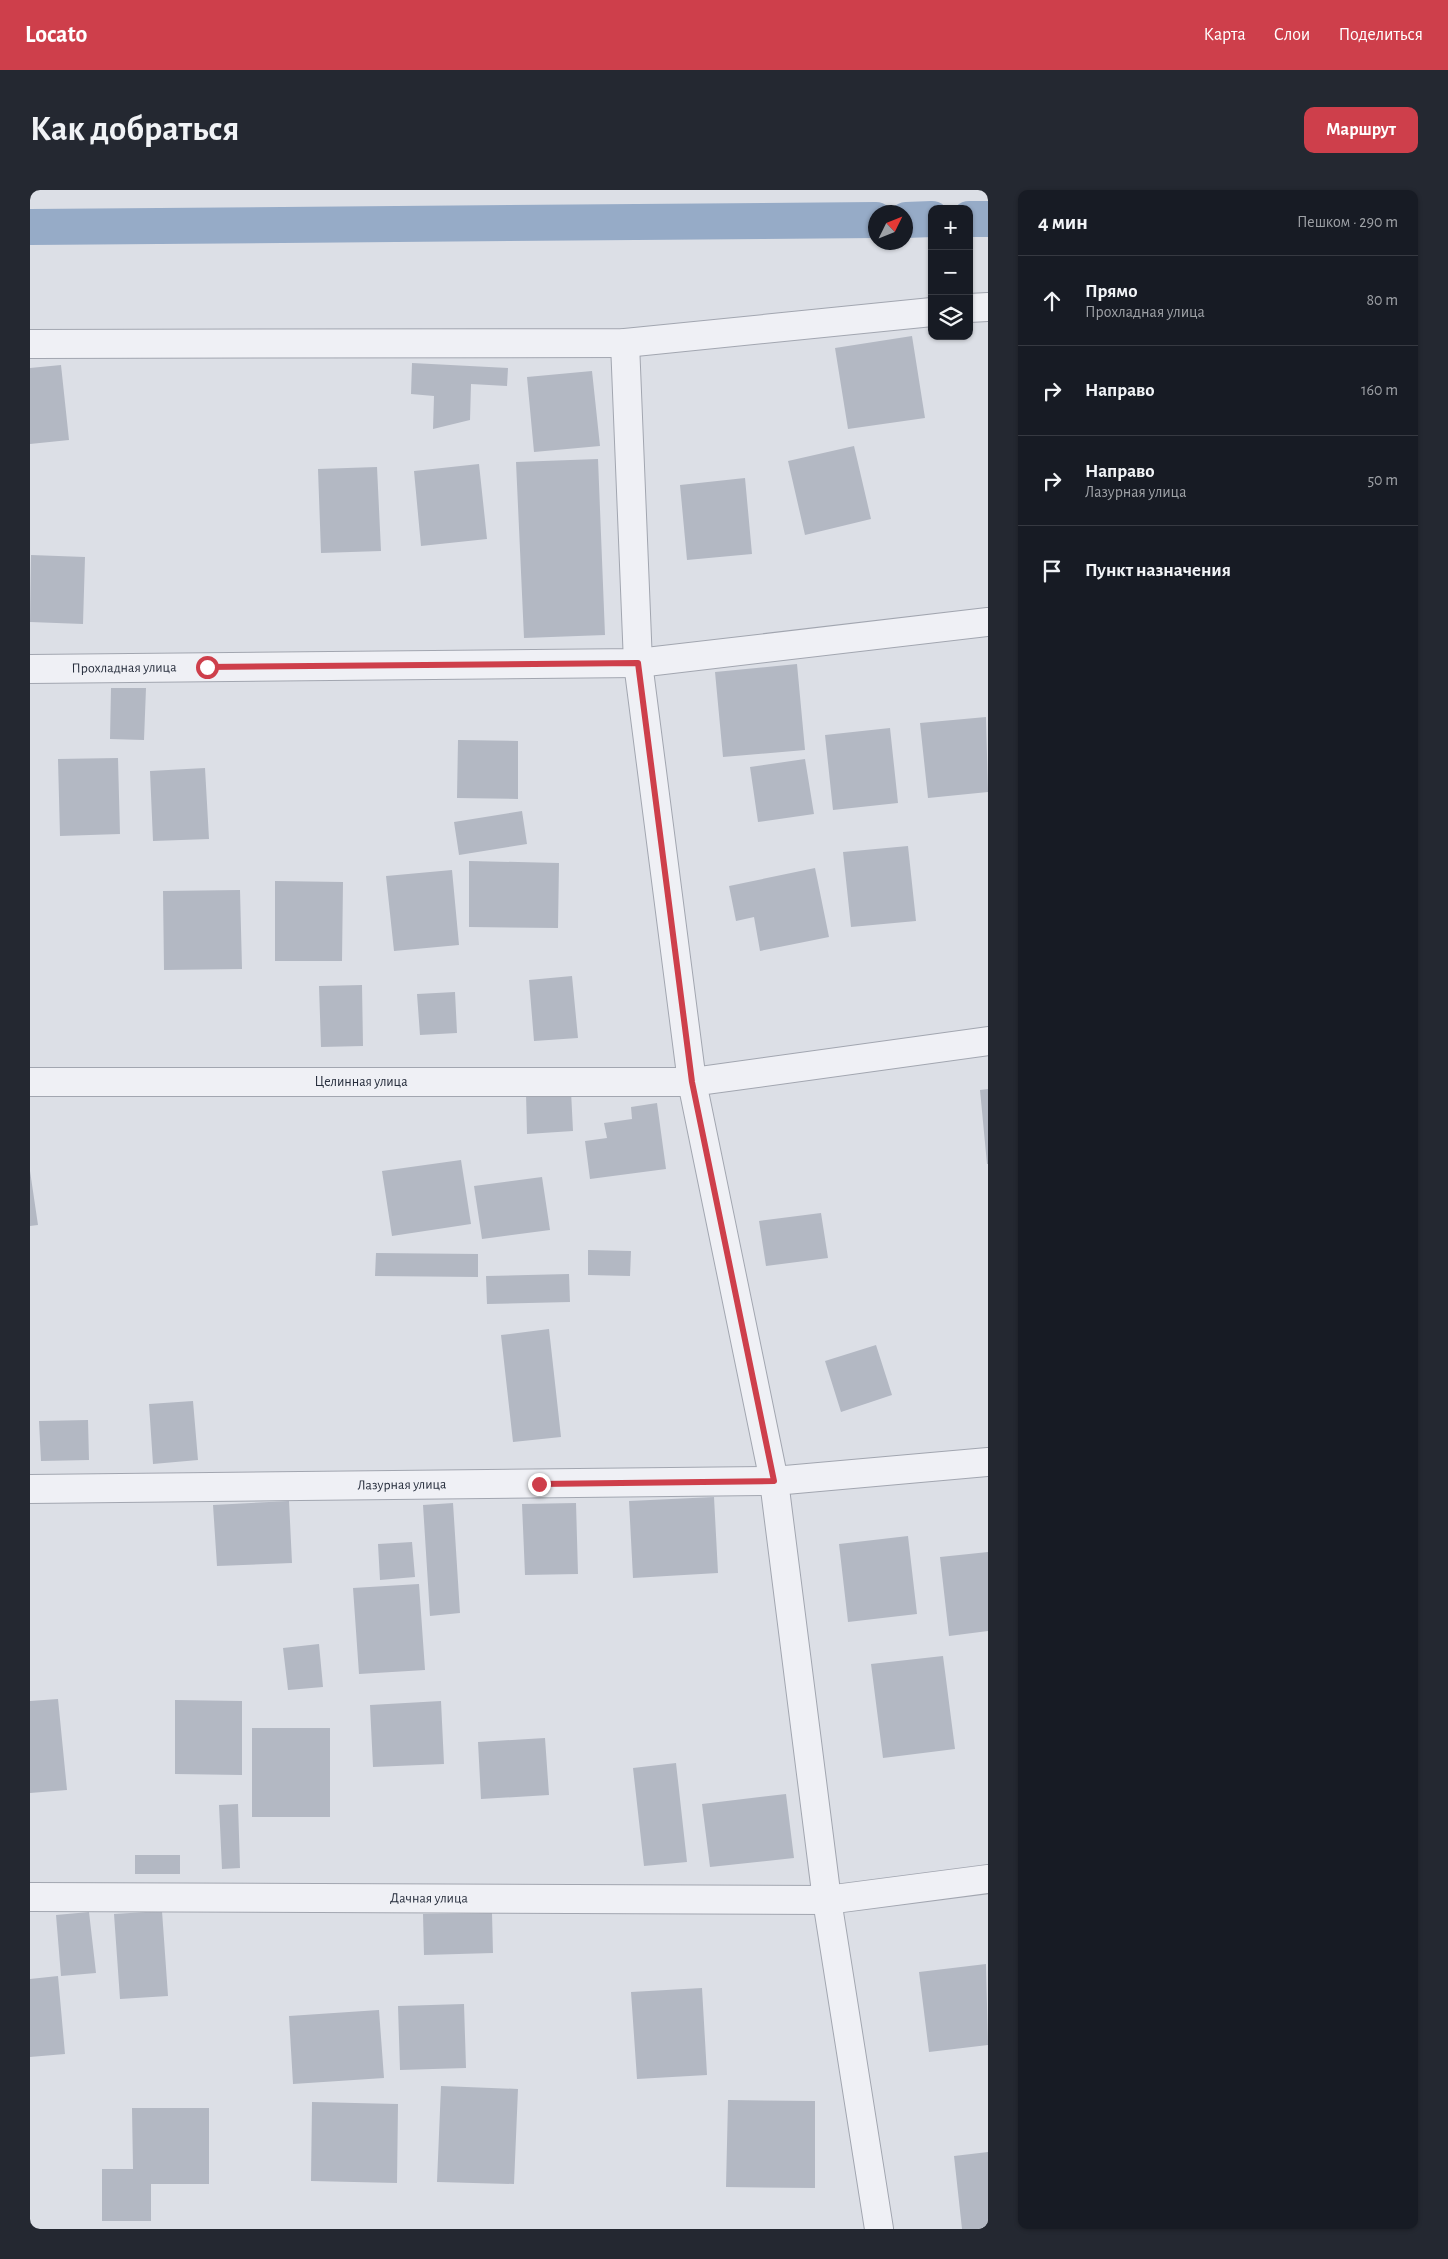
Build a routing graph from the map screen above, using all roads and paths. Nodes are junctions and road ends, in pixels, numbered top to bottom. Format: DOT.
graph roads {
  1 [pos="988,307"];
  2 [pos="973,308"];
  3 [pos="928,312"];
  4 [pos="625,343"];
  5 [pos="30,344"];
  6 [pos="988,622"];
  7 [pos="638,663"];
  8 [pos="30,669"];
  9 [pos="988,1042"];
  10 [pos="30,1082"];
  11 [pos="692,1082"];
  12 [pos="988,1462"];
  13 [pos="774,1481"];
  14 [pos="30,1489"];
  15 [pos="988,1878"];
  16 [pos="30,1897"];
  17 [pos="827,1900"];
  18 [pos="879,2229"];
  1 -- 2 [label="street"];
  3 -- 4 [label="street"];
  4 -- 5 [label="street"];
  4 -- 7 [label="street"];
  6 -- 7 [label="street, Прохладная улица"];
  7 -- 8 [label="street, Прохладная улица"];
  7 -- 11 [label="street"];
  9 -- 11 [label="street, Целинная улица"];
  10 -- 11 [label="street, Целинная улица"];
  11 -- 13 [label="street"];
  12 -- 13 [label="street, Лазурная улица"];
  13 -- 14 [label="street, Лазурная улица"];
  13 -- 17 [label="street"];
  15 -- 17 [label="street, Дачная улица"];
  16 -- 17 [label="street, Дачная улица"];
  17 -- 18 [label="street"];
}
